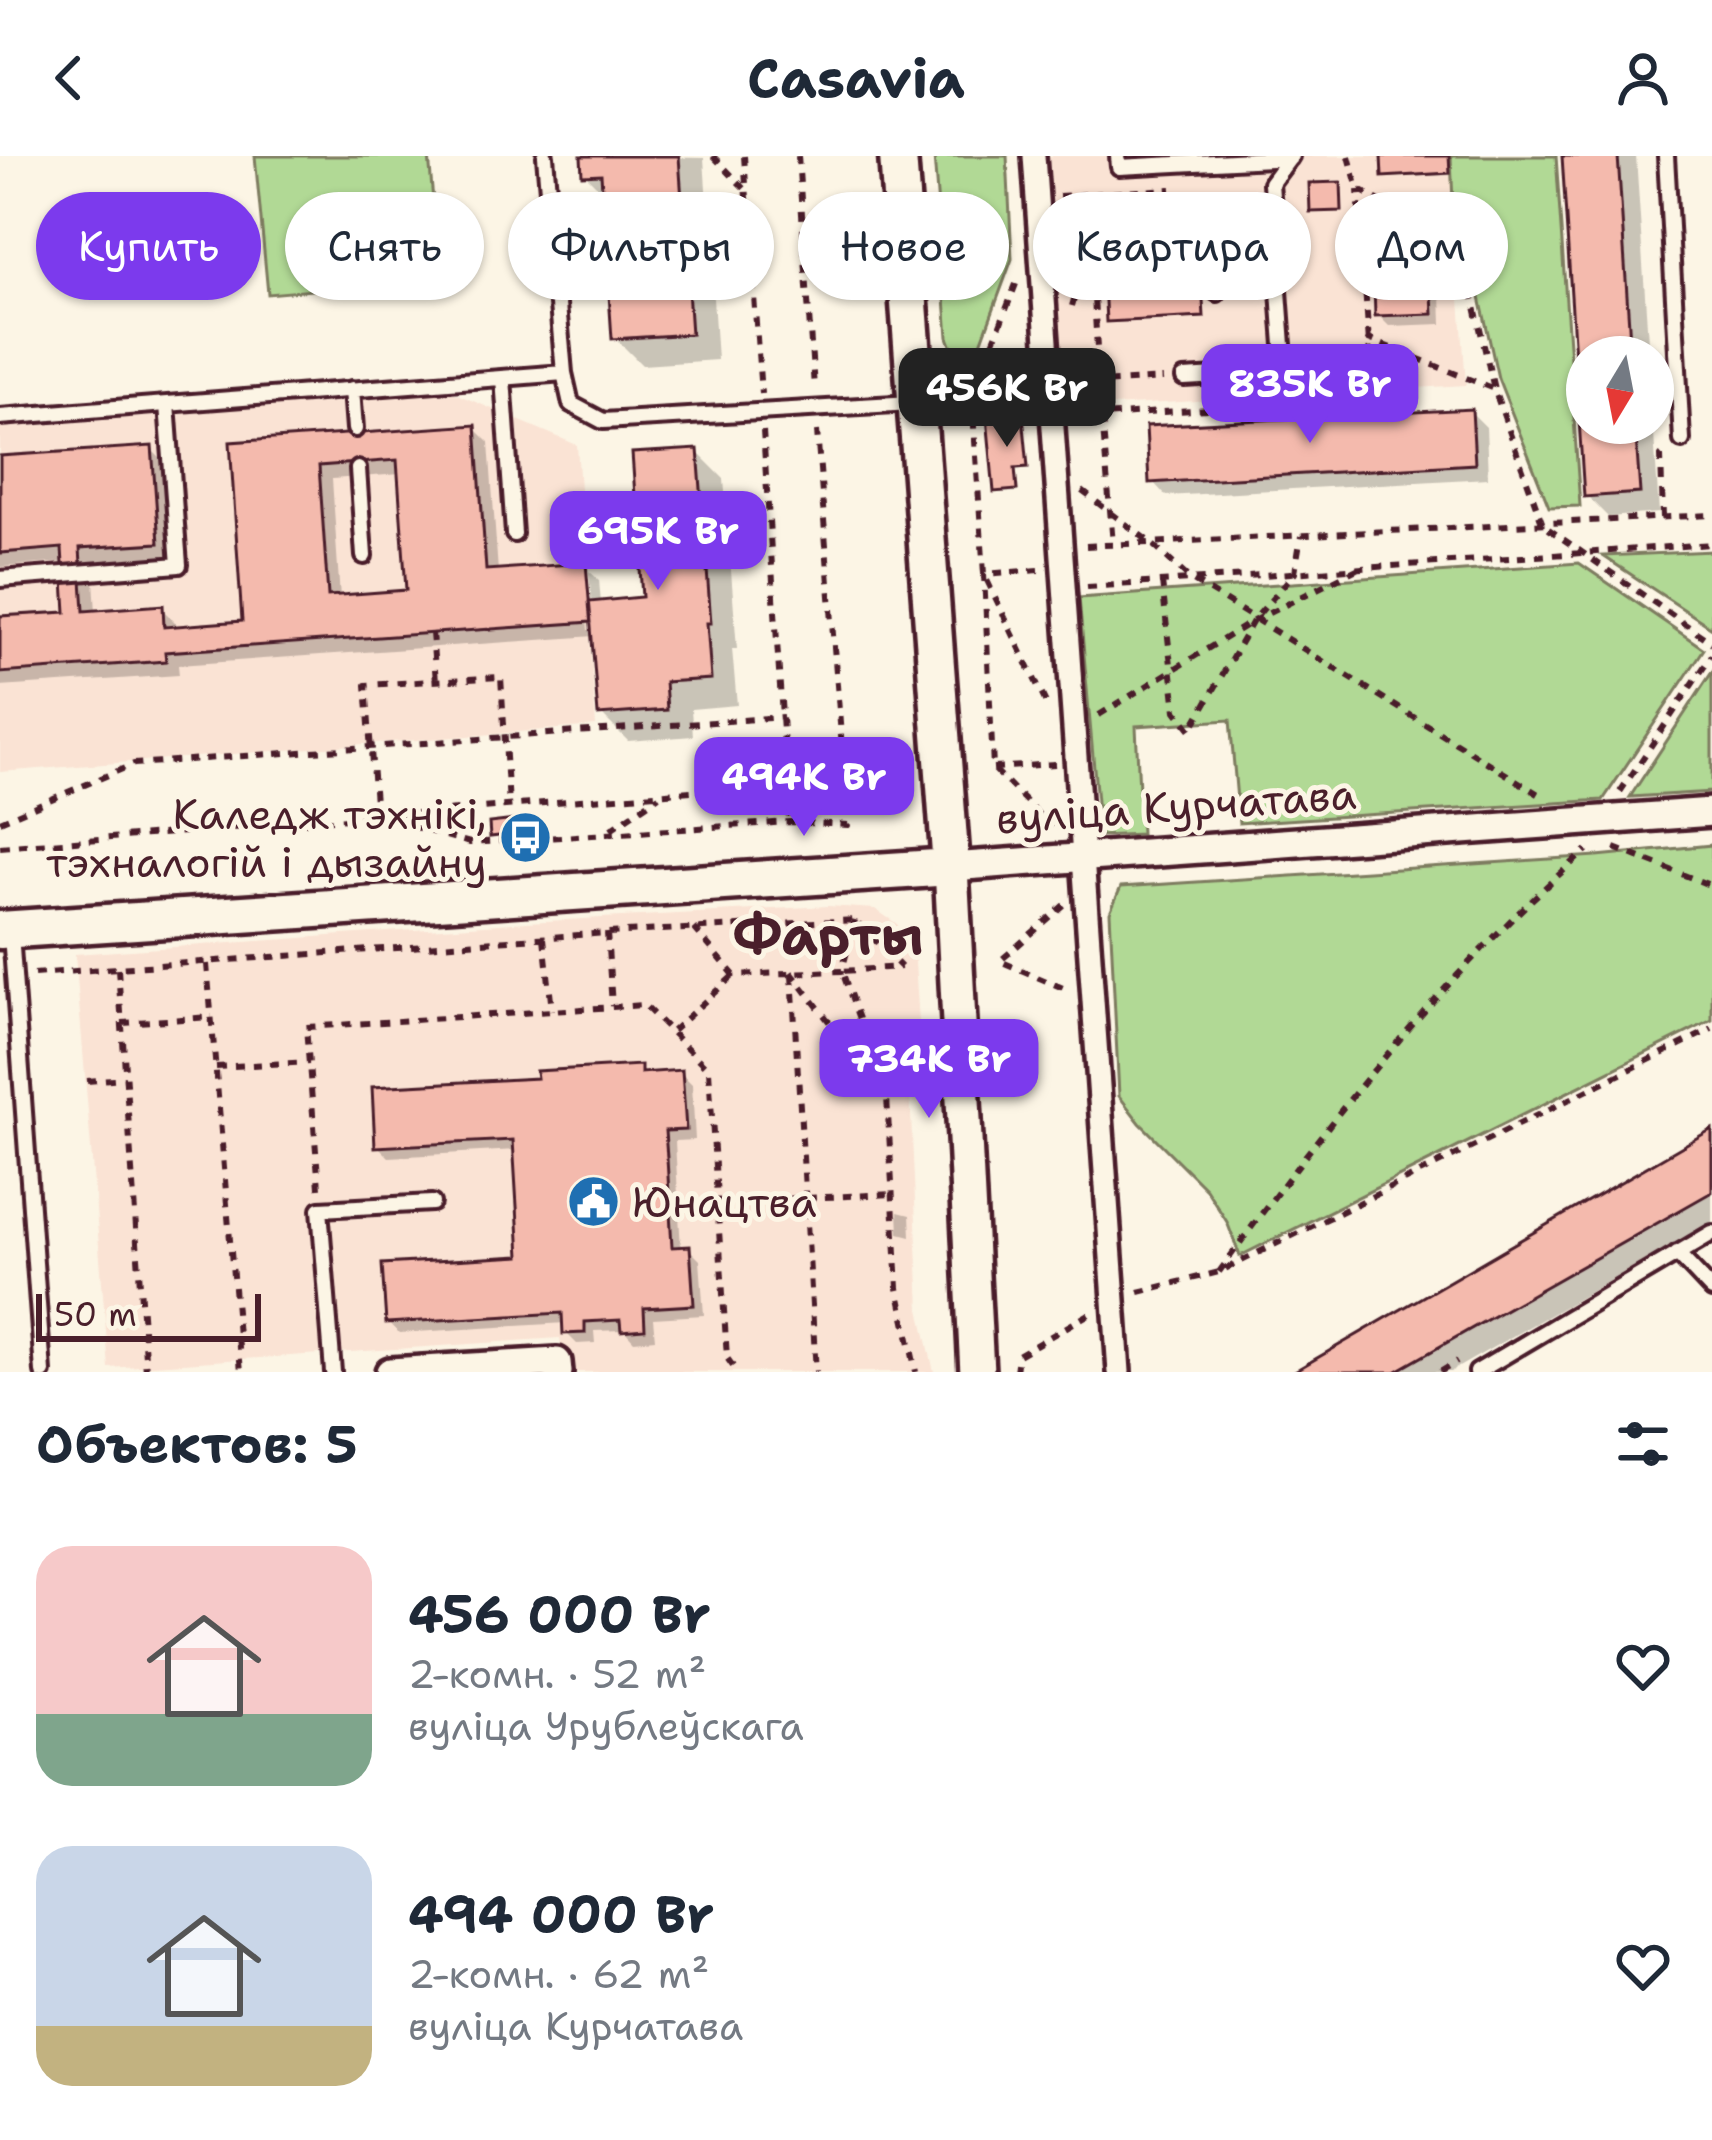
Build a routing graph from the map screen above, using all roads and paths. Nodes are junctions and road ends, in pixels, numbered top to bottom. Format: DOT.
graph roads {
  1 [pos="545,156"];
  2 [pos="713,156"];
  3 [pos="744,156"];
  4 [pos="798,156"];
  5 [pos="898,156"];
  6 [pos="1034,156"];
  7 [pos="1118,156"];
  8 [pos="1349,156"];
  9 [pos="1666,156"];
  10 [pos="1290,157"];
  11 [pos="1358,188"];
  12 [pos="1179,189"];
  13 [pos="747,191"];
  14 [pos="1037,192"];
  15 [pos="1124,192"];
  16 [pos="1272,192"];
  17 [pos="1033,240"];
  18 [pos="1043,300"];
  19 [pos="1094,300"];
  20 [pos="1280,300"];
  21 [pos="1366,338"];
  22 [pos="564,373"];
  23 [pos="502,378"];
  24 [pos="1184,378"];
  25 [pos="1099,383"];
  26 [pos="352,389"];
  27 [pos="1494,389"];
  28 [pos="916,403"];
  29 [pos="167,404"];
  30 [pos="815,409"];
  31 [pos="762,412"];
  32 [pos="1101,416"];
  33 [pos="0,417"];
  34 [pos="1052,420"];
  35 [pos="355,429"];
  36 [pos="1682,440"];
  37 [pos="358,469"];
  38 [pos="1054,470"];
  39 [pos="1108,511"];
  40 [pos="1712,515"];
  41 [pos="1663,518"];
  42 [pos="1543,524"];
  43 [pos="514,535"];
  44 [pos="1301,536"];
  45 [pos="1151,543"];
  46 [pos="1113,544"];
  47 [pos="1712,544"];
  48 [pos="1577,550"];
  49 [pos="364,556"];
  50 [pos="1363,566"];
  51 [pos="1061,568"];
  52 [pos="1295,572"];
  53 [pos="984,574"];
  54 [pos="0,579"];
  55 [pos="1190,580"];
  56 [pos="1162,582"];
  57 [pos="1253,620"];
  58 [pos="432,633"];
  59 [pos="1712,643"];
  60 [pos="1712,655"];
  61 [pos="1172,671"];
  62 [pos="436,681"];
  63 [pos="783,717"];
  64 [pos="1072,731"];
  65 [pos="505,737"];
  66 [pos="370,747"];
  67 [pos="1075,762"];
  68 [pos="993,768"];
  69 [pos="889,775"];
  70 [pos="845,778"];
  71 [pos="788,782"];
  72 [pos="663,793"];
  73 [pos="1550,801"];
  74 [pos="509,805"];
  75 [pos="1712,812"];
  76 [pos="376,816"];
  77 [pos="1601,820"];
  78 [pos="0,821"];
  79 [pos="789,822"];
  80 [pos="608,832"];
  81 [pos="0,847"];
  82 [pos="951,867"];
  83 [pos="1084,872"];
  84 [pos="1712,886"];
  85 [pos="855,920"];
  86 [pos="694,928"];
  87 [pos="5,929"];
  88 [pos="607,933"];
  89 [pos="544,938"];
  90 [pos="208,964"];
  91 [pos="118,969"];
  92 [pos="842,971"];
  93 [pos="791,972"];
  94 [pos="15,974"];
  95 [pos="734,976"];
  96 [pos="1095,1002"];
  97 [pos="612,1006"];
  98 [pos="552,1010"];
  99 [pos="212,1017"];
  100 [pos="122,1023"];
  101 [pos="1712,1029"];
  102 [pos="673,1031"];
  103 [pos="309,1062"];
  104 [pos="216,1067"];
  105 [pos="125,1078"];
  106 [pos="87,1081"];
  107 [pos="887,1096"];
  108 [pos="892,1194"];
  109 [pos="805,1198"];
  110 [pos="717,1202"];
  111 [pos="432,1203"];
  112 [pos="320,1210"];
  113 [pos="1712,1233"];
  114 [pos="1677,1253"];
  115 [pos="1219,1272"];
  116 [pos="1712,1290"];
  117 [pos="1115,1298"];
  118 [pos="1122,1369"];
  119 [pos="44,1372"];
  120 [pos="146,1372"];
  121 [pos="242,1372"];
  122 [pos="333,1372"];
  123 [pos="390,1372"];
  124 [pos="558,1372"];
  125 [pos="737,1372"];
  126 [pos="816,1372"];
  127 [pos="916,1372"];
  128 [pos="976,1372"];
  129 [pos="1016,1372"];
  130 [pos="1477,1372"];
  1 -- 22 [label="lane"];
  2 -- 13 [label="path"];
  3 -- 13 [label="path"];
  4 -- 30 [label="path"];
  5 -- 28 [label="main road"];
  6 -- 14 [label="street"];
  7 -- 10 [label="lane"];
  8 -- 11 [label="path"];
  9 -- 36 [label="lane"];
  10 -- 16 [label="lane"];
  11 -- 21 [label="path"];
  11 -- 27 [label="path"];
  12 -- 15 [label="path"];
  13 -- 31 [label="path"];
  17 -- 53 [label="path"];
  18 -- 34 [label="street"];
  19 -- 25 [label="path"];
  20 -- 24 [label="lane"];
  21 -- 27 [label="path"];
  21 -- 32 [label="path"];
  22 -- 23 [label="lane"];
  22 -- 31 [label="lane"];
  23 -- 26 [label="lane"];
  23 -- 43 [label="lane"];
  24 -- 25 [label="path"];
  25 -- 32 [label="path"];
  26 -- 29 [label="lane"];
  26 -- 35 [label="lane"];
  27 -- 42 [label="path"];
  28 -- 30 [label="lane"];
  28 -- 82 [label="main road"];
  29 -- 33 [label="lane"];
  29 -- 54 [label="lane"];
  30 -- 31 [label="lane"];
  30 -- 70 [label="path"];
  31 -- 63 [label="path"];
  32 -- 34 [label="path"];
  32 -- 39 [label="path"];
  34 -- 38 [label="street"];
  36 -- 41 [label="path"];
  37 -- 49 [label="lane"];
  38 -- 39 [label="path"];
  38 -- 51 [label="street"];
  39 -- 45 [label="path"];
  39 -- 46 [label="path"];
  40 -- 41 [label="path"];
  41 -- 42 [label="path"];
  42 -- 44 [label="path"];
  42 -- 48 [label="path"];
  44 -- 45 [label="path"];
  44 -- 52 [label="path"];
  45 -- 46 [label="path"];
  45 -- 55 [label="path"];
  46 -- 51 [label="path"];
  47 -- 48 [label="path"];
  48 -- 50 [label="path"];
  48 -- 59 [label="path"];
  50 -- 52 [label="path"];
  50 -- 57 [label="path"];
  51 -- 53 [label="path"];
  51 -- 56 [label="path"];
  51 -- 64 [label="street"];
  52 -- 55 [label="path"];
  52 -- 57 [label="path"];
  53 -- 67 [label="path"];
  53 -- 68 [label="path"];
  55 -- 56 [label="path"];
  55 -- 57 [label="path"];
  56 -- 61 [label="path"];
  57 -- 61 [label="path"];
  57 -- 61 [label="path"];
  57 -- 73 [label="path"];
  58 -- 62 [label="path"];
  60 -- 77 [label="path"];
  61 -- 64 [label="path"];
  62 -- 65 [label="path"];
  62 -- 66 [label="path"];
  63 -- 65 [label="path"];
  63 -- 71 [label="path"];
  64 -- 67 [label="street"];
  65 -- 66 [label="path"];
  65 -- 74 [label="path"];
  66 -- 76 [label="path"];
  66 -- 78 [label="path"];
  67 -- 68 [label="path"];
  67 -- 83 [label="street"];
  68 -- 83 [label="path"];
  69 -- 70 [label="path"];
  70 -- 71 [label="path"];
  70 -- 79 [label="path"];
  71 -- 72 [label="path"];
  71 -- 79 [label="path"];
  72 -- 74 [label="path"];
  72 -- 80 [label="path"];
  74 -- 76 [label="path"];
  75 -- 77 [label="street, вуліца Курчатава"];
  76 -- 80 [label="path"];
  76 -- 81 [label="path"];
  77 -- 83 [label="street, вуліца Курчатава"];
  77 -- 84 [label="path"];
  77 -- 115 [label="path"];
  79 -- 80 [label="path"];
  82 -- 83 [label="street, вуліца Курчатава"];
  82 -- 87 [label="main road, вуліца Курчатава"];
  82 -- 128 [label="street"];
  83 -- 96 [label="street"];
  83 -- 96 [label="path"];
  85 -- 86 [label="path"];
  85 -- 92 [label="path"];
  85 -- 92 [label="path"];
  86 -- 88 [label="path"];
  86 -- 95 [label="path"];
  87 -- 94 [label="lane"];
  88 -- 89 [label="path"];
  88 -- 97 [label="path"];
  89 -- 90 [label="path"];
  89 -- 98 [label="path"];
  90 -- 91 [label="path"];
  90 -- 99 [label="path"];
  91 -- 94 [label="path"];
  91 -- 100 [label="path"];
  92 -- 93 [label="path"];
  92 -- 107 [label="path"];
  93 -- 95 [label="path"];
  93 -- 107 [label="path"];
  93 -- 109 [label="path"];
  94 -- 119 [label="lane"];
  95 -- 102 [label="path"];
  96 -- 117 [label="street"];
  97 -- 98 [label="path"];
  97 -- 102 [label="path"];
  98 -- 103 [label="path"];
  99 -- 100 [label="path"];
  99 -- 104 [label="path"];
  100 -- 105 [label="path"];
  101 -- 115 [label="path"];
  102 -- 110 [label="path"];
  103 -- 104 [label="path"];
  103 -- 112 [label="path"];
  104 -- 121 [label="path"];
  105 -- 106 [label="path"];
  105 -- 120 [label="path"];
  107 -- 108 [label="path"];
  108 -- 109 [label="path"];
  108 -- 127 [label="path"];
  109 -- 110 [label="path"];
  109 -- 126 [label="path"];
  110 -- 125 [label="path"];
  111 -- 112 [label="lane"];
  112 -- 122 [label="lane"];
  113 -- 114 [label="lane"];
  114 -- 116 [label="lane"];
  114 -- 130 [label="lane"];
  115 -- 117 [label="path"];
  117 -- 118 [label="street"];
  117 -- 129 [label="path"];
  123 -- 124 [label="street"];
}
